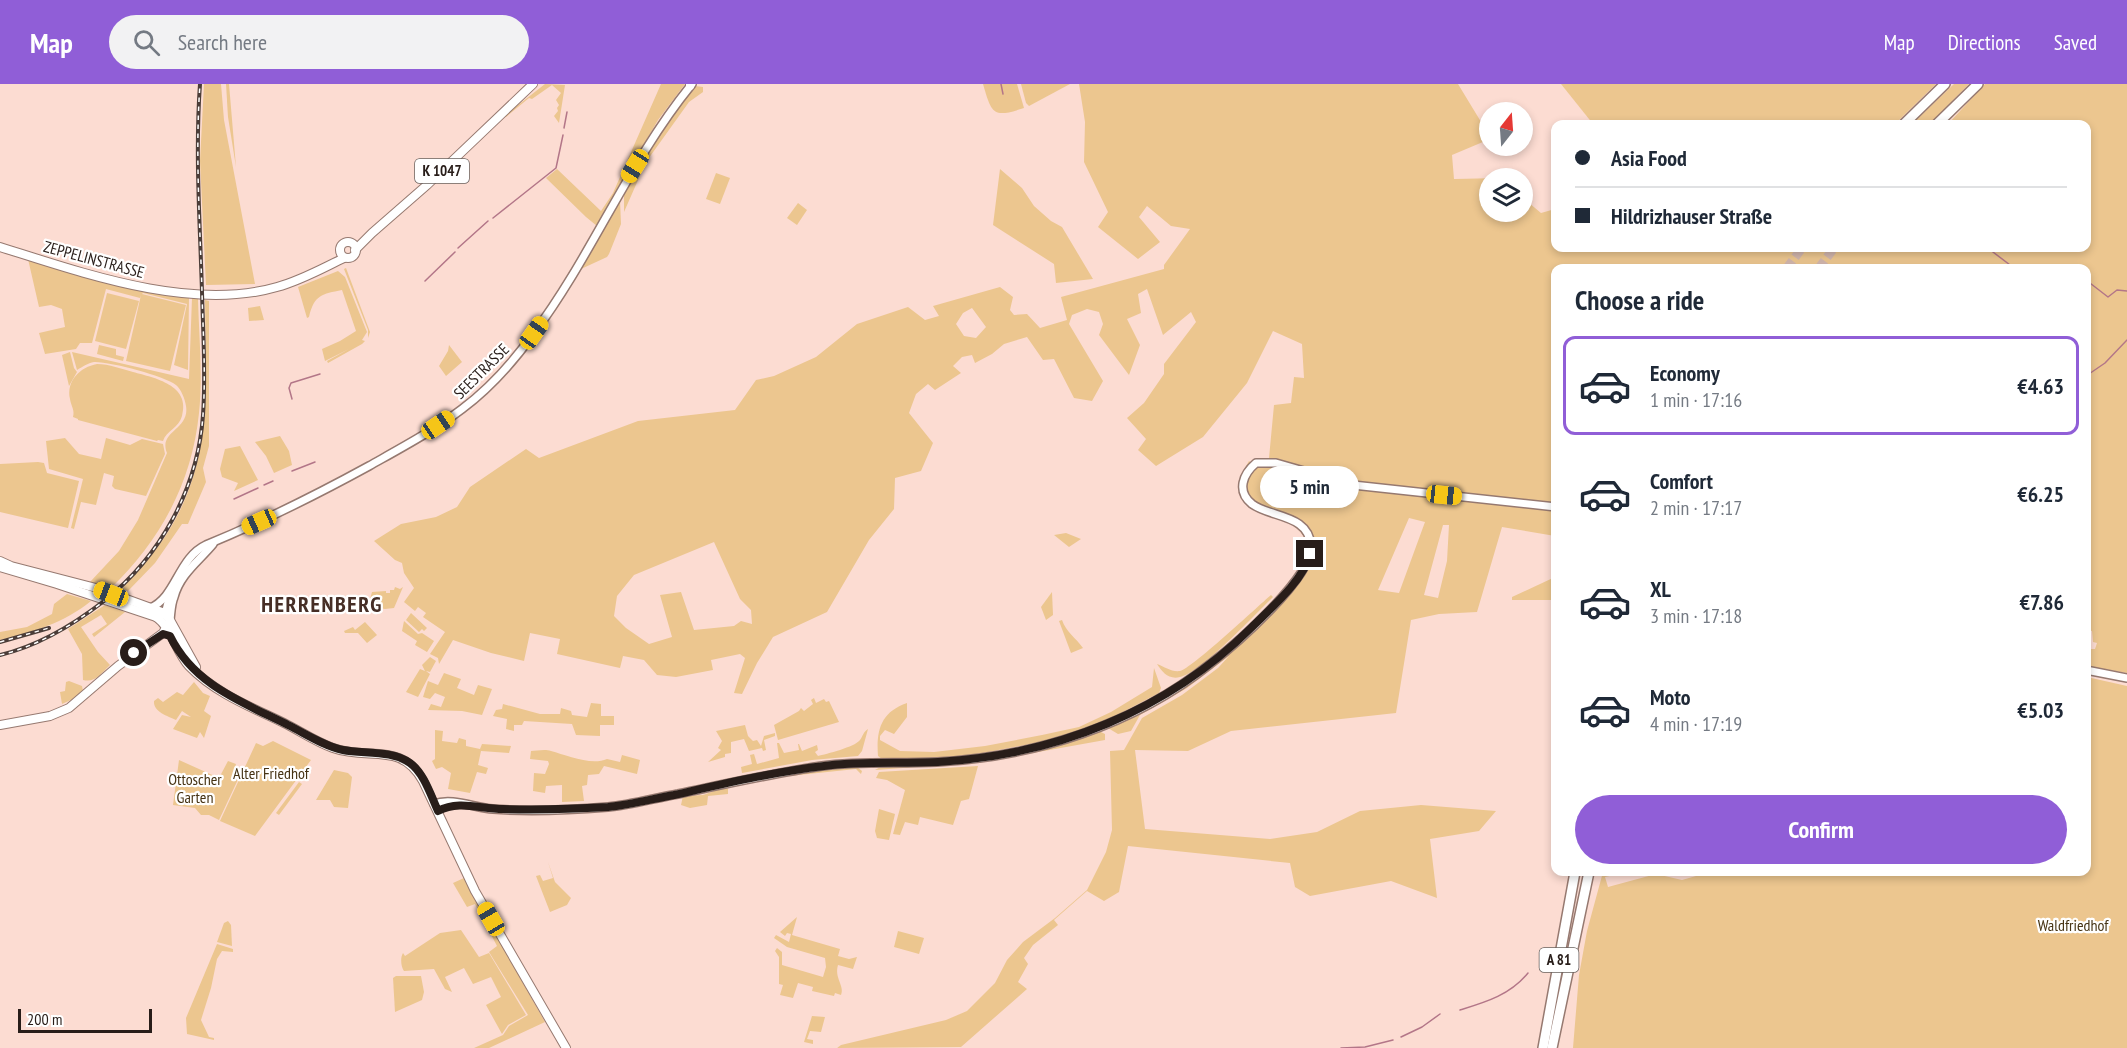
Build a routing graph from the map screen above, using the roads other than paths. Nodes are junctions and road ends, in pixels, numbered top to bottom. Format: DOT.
graph roads {
  1 [pos="533,84"];
  2 [pos="538,84"];
  3 [pos="1945,84"];
  4 [pos="1978,84"];
  5 [pos="691,85"];
  6 [pos="510,105"];
  7 [pos="1908,120"];
  8 [pos="1941,120"];
  9 [pos="372,233"];
  10 [pos="353,242"];
  11 [pos="0,247"];
  12 [pos="341,248"];
  13 [pos="356,250"];
  14 [pos="344,258"];
  15 [pos="321,269"];
  16 [pos="1551,506"];
  17 [pos="214,543"];
  18 [pos="0,561"];
  19 [pos="0,567"];
  20 [pos="172,586"];
  21 [pos="150,608"];
  22 [pos="167,624"];
  23 [pos="155,638"];
  24 [pos="2091,671"];
  25 [pos="2127,678"];
  26 [pos="0,725"];
  27 [pos="436,807"];
  28 [pos="1574,876"];
  29 [pos="1588,876"];
  30 [pos="567,1048"];
  31 [pos="1543,1048"];
  32 [pos="1552,1048"];
  1 -- 6 [label="main road, K 1047"];
  2 -- 6 [label="main road"];
  3 -- 7 [label="highway"];
  4 -- 8 [label="highway"];
  5 -- 17 [label="main road, SEESTRASSE"];
  6 -- 9 [label="main road, K 1047"];
  9 -- 10 [label="main road, K 1047"];
  9 -- 13 [label="main road, K 1047"];
  10 -- 12 [label="main road"];
  10 -- 13 [label="main road"];
  11 -- 15 [label="main road, ZEPPELINSTRASSE"];
  12 -- 14 [label="main road"];
  12 -- 15 [label="main road, ZEPPELINSTRASSE"];
  13 -- 14 [label="main road"];
  14 -- 15 [label="main road, ZEPPELINSTRASSE"];
  16 -- 27 [label="main road"];
  17 -- 20 [label="main road, SEESTRASSE"];
  17 -- 22 [label="main road, SEESTRASSE"];
  18 -- 21 [label="main road"];
  19 -- 22 [label="main road"];
  20 -- 21 [label="main road"];
  20 -- 22 [label="main road"];
  21 -- 22 [label="main road"];
  22 -- 23 [label="main road"];
  22 -- 23 [label="main road"];
  22 -- 27 [label="main road"];
  23 -- 26 [label="main road"];
  24 -- 25 [label="main road"];
  27 -- 30 [label="main road"];
  28 -- 31 [label="highway, A 81"];
  29 -- 32 [label="highway, A 81"];
}
